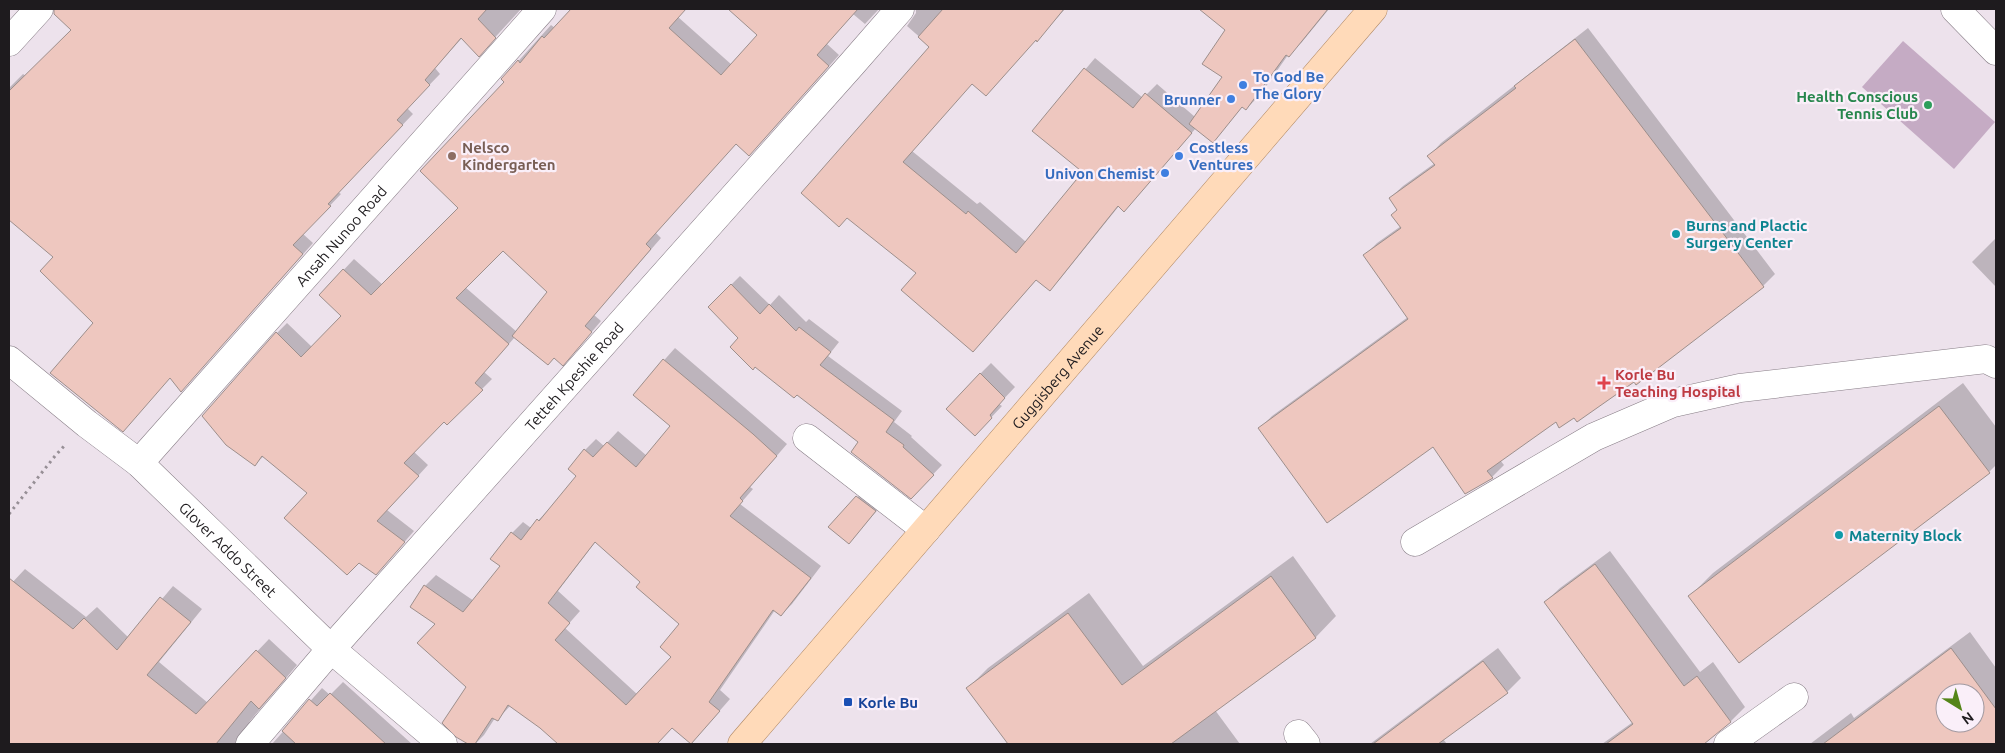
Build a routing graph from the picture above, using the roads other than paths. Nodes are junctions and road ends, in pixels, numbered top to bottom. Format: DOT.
graph roads {
  1 [pos="40,9"];
  2 [pos="542,9"];
  3 [pos="900,9"];
  4 [pos="1373,9"];
  5 [pos="1955,9"];
  6 [pos="9,42"];
  7 [pos="1996,51"];
  8 [pos="9,360"];
  9 [pos="1996,364"];
  10 [pos="807,438"];
  11 [pos="139,463"];
  12 [pos="926,530"];
  13 [pos="1415,542"];
  14 [pos="331,649"];
  15 [pos="1794,697"];
  16 [pos="250,744"];
  17 [pos="443,744"];
  18 [pos="742,744"];
  19 [pos="1728,744"];
  1 -- 6 [label="street"];
  2 -- 11 [label="street, Ansah Nunoo Road"];
  3 -- 14 [label="street, Tetteh Kpeshie Road"];
  4 -- 12 [label="main road, Guggisberg Avenue"];
  5 -- 7 [label="street"];
  8 -- 11 [label="street, Glover Addo Street"];
  9 -- 13 [label="street"];
  10 -- 12 [label="street"];
  11 -- 14 [label="street, Glover Addo Street"];
  12 -- 18 [label="main road, Guggisberg Avenue"];
  14 -- 16 [label="street, Tetteh Kpeshie Road"];
  14 -- 17 [label="street, Glover Addo Street"];
  15 -- 19 [label="street"];
}
